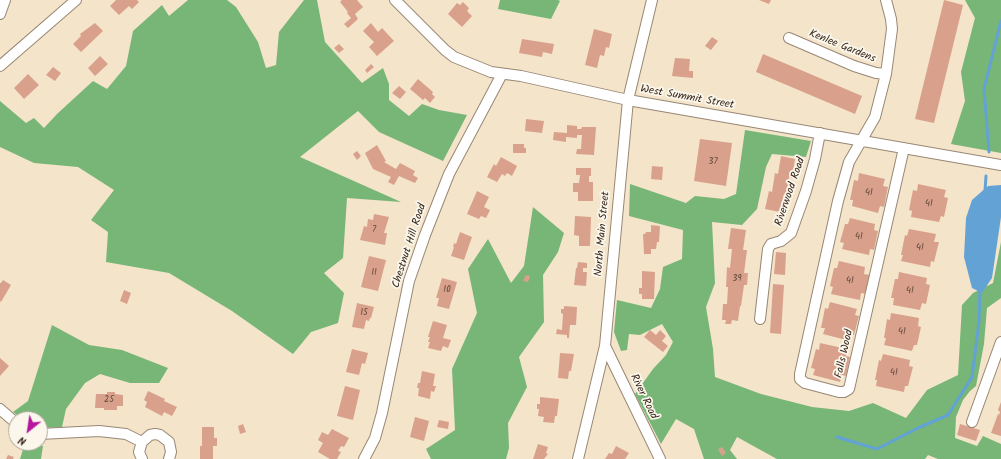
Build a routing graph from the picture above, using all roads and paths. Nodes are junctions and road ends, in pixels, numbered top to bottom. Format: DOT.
graph roads {
  1 [pos="5,0"];
  2 [pos="76,0"];
  3 [pos="395,0"];
  4 [pos="647,0"];
  5 [pos="652,0"];
  6 [pos="886,0"];
  7 [pos="650,10"];
  8 [pos="0,14"];
  9 [pos="789,38"];
  10 [pos="1,64"];
  11 [pos="502,74"];
  12 [pos="886,74"];
  13 [pos="628,100"];
  14 [pos="820,133"];
  15 [pos="862,140"];
  16 [pos="904,148"];
  17 [pos="1001,165"];
  18 [pos="760,318"];
  19 [pos="1001,342"];
  20 [pos="605,346"];
  21 [pos="0,409"];
  22 [pos="8,416"];
  23 [pos="972,422"];
  24 [pos="48,434"];
  25 [pos="142,442"];
  26 [pos="142,459"];
  27 [pos="169,459"];
  28 [pos="364,459"];
  29 [pos="578,459"];
  30 [pos="660,459"];
  1 -- 8 [label="street"];
  2 -- 10 [label="street"];
  3 -- 11 [label="street, West Summit Street"];
  4 -- 7 [label="street"];
  5 -- 7 [label="street, North Main Street"];
  6 -- 12 [label="street, Kenlee Gardens"];
  7 -- 13 [label="street, North Main Street"];
  9 -- 12 [label="street, Kenlee Gardens"];
  11 -- 13 [label="street, West Summit Street"];
  11 -- 28 [label="street, Chestnut Hill Road"];
  12 -- 15 [label="street, Kenlee Gardens"];
  13 -- 14 [label="street, West Summit Street"];
  13 -- 20 [label="street, North Main Street"];
  14 -- 15 [label="street, West Summit Street"];
  14 -- 18 [label="street, Riverwood Road"];
  15 -- 16 [label="street, West Summit Street"];
  15 -- 16 [label="street, Falls Wood"];
  16 -- 17 [label="street, West Summit Street"];
  19 -- 23 [label="street"];
  20 -- 29 [label="street, North Main Street"];
  20 -- 30 [label="street, River Road"];
  21 -- 22 [label="street"];
  24 -- 25 [label="street"];
  25 -- 26 [label="street"];
  25 -- 27 [label="street"];
}
